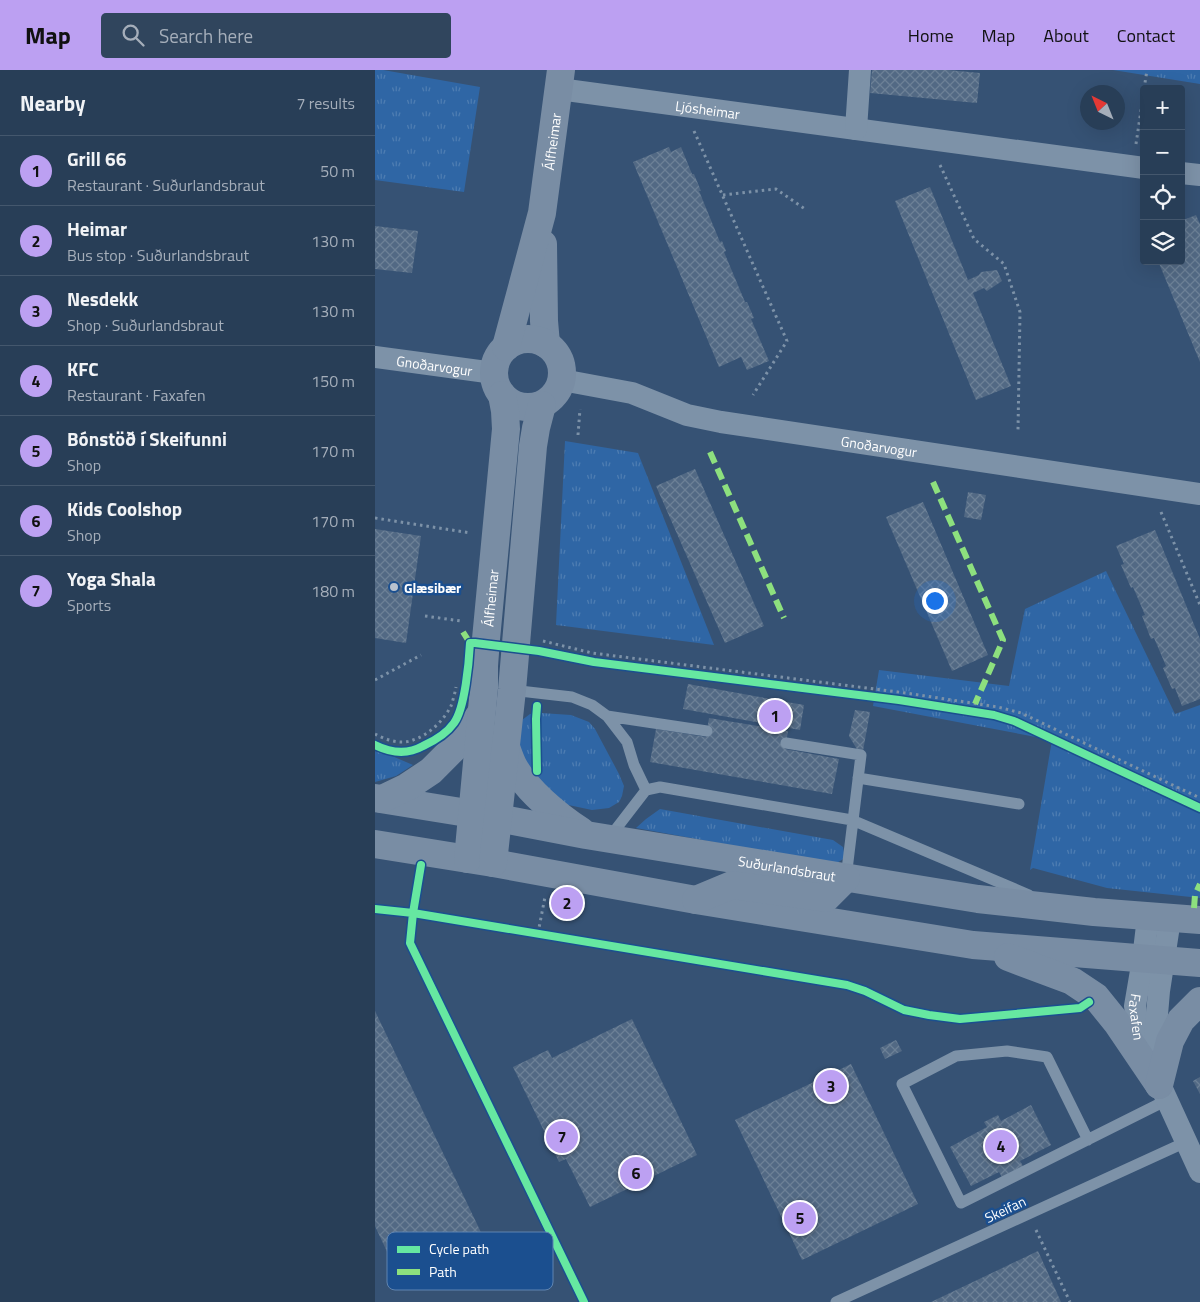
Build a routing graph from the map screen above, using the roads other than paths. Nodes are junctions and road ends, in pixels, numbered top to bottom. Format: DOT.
graph roads {
  1 [pos="860,70"];
  2 [pos="560,79"];
  3 [pos="856,129"];
  4 [pos="1139,160"];
  5 [pos="1185,173"];
  6 [pos="1200,175"];
  7 [pos="542,213"];
  8 [pos="546,344"];
  9 [pos="506,347"];
  10 [pos="375,357"];
  11 [pos="562,380"];
  12 [pos="498,384"];
  13 [pos="542,405"];
  14 [pos="1200,494"];
  15 [pos="495,693"];
  16 [pos="607,716"];
  17 [pos="707,731"];
  18 [pos="786,743"];
  19 [pos="506,747"];
  20 [pos="858,778"];
  21 [pos="646,790"];
  22 [pos="377,798"];
  23 [pos="1019,804"];
  24 [pos="485,816"];
  25 [pos="853,820"];
  26 [pos="597,837"];
  27 [pos="375,844"];
  28 [pos="481,861"];
  29 [pos="846,878"];
  30 [pos="696,900"];
  31 [pos="1060,909"];
  32 [pos="1159,918"];
  33 [pos="1200,920"];
  34 [pos="973,945"];
  35 [pos="1153,960"];
  36 [pos="1200,964"];
  37 [pos="1200,1000"];
  38 [pos="1163,1092"];
  39 [pos="1088,1140"];
  40 [pos="1186,1142"];
  41 [pos="1200,1172"];
  42 [pos="836,1302"];
  1 -- 3 [label="street"];
  2 -- 3 [label="street, Ljósheimar"];
  2 -- 7 [label="main road, Álfheimar"];
  3 -- 4 [label="street, Ljósheimar"];
  5 -- 6 [label="street"];
  7 -- 8 [label="main road, Álfheimar"];
  7 -- 9 [label="main road, Álfheimar"];
  8 -- 9 [label="main road"];
  8 -- 11 [label="main road"];
  9 -- 12 [label="main road"];
  10 -- 12 [label="street, Gnoðarvogur"];
  11 -- 13 [label="main road"];
  11 -- 14 [label="street, Gnoðarvogur"];
  12 -- 13 [label="main road"];
  12 -- 15 [label="main road, Álfheimar"];
  13 -- 15 [label="main road, Álfheimar"];
  15 -- 16 [label="lane"];
  15 -- 19 [label="main road, Álfheimar"];
  15 -- 22 [label="main road"];
  15 -- 24 [label="main road, Álfheimar"];
  16 -- 17 [label="lane"];
  16 -- 21 [label="lane"];
  18 -- 20 [label="lane"];
  19 -- 24 [label="main road, Álfheimar"];
  19 -- 26 [label="main road"];
  20 -- 23 [label="lane"];
  20 -- 25 [label="lane"];
  21 -- 25 [label="lane"];
  21 -- 26 [label="lane"];
  22 -- 24 [label="main road, Suðurlandsbraut"];
  24 -- 26 [label="main road, Suðurlandsbraut"];
  24 -- 28 [label="main road, Álfheimar"];
  25 -- 29 [label="lane"];
  25 -- 31 [label="lane"];
  26 -- 29 [label="main road, Suðurlandsbraut"];
  27 -- 28 [label="main road"];
  28 -- 30 [label="main road"];
  29 -- 30 [label="main road"];
  29 -- 31 [label="main road, Suðurlandsbraut"];
  30 -- 34 [label="main road"];
  31 -- 32 [label="main road, Suðurlandsbraut"];
  32 -- 33 [label="main road, Suðurlandsbraut"];
  32 -- 35 [label="street, Faxafen"];
  34 -- 35 [label="main road"];
  34 -- 38 [label="main road"];
  35 -- 36 [label="main road"];
  35 -- 38 [label="street, Faxafen"];
  37 -- 38 [label="main road"];
  38 -- 39 [label="lane"];
  38 -- 40 [label="street, Faxafen"];
  39 -- 39 [label="lane"];
  40 -- 41 [label="street, Faxafen"];
  40 -- 42 [label="lane, Skeifan"];
}
